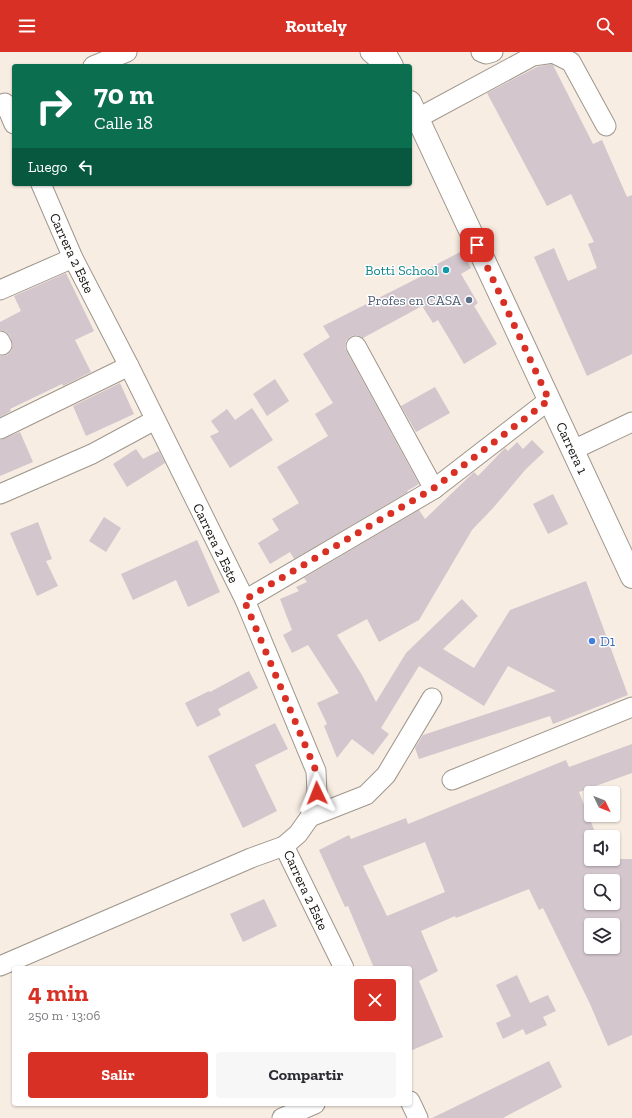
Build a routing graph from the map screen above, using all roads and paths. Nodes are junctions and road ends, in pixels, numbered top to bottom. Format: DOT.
graph roads {
  1 [pos="127,52"];
  2 [pos="370,52"];
  3 [pos="384,52"];
  4 [pos="396,52"];
  5 [pos="480,52"];
  6 [pos="492,52"];
  7 [pos="98,64"];
  8 [pos="384,64"];
  9 [pos="392,64"];
  10 [pos="393,64"];
  11 [pos="6,102"];
  12 [pos="414,110"];
  13 [pos="12,118"];
  14 [pos="606,126"];
  15 [pos="41,186"];
  16 [pos="73,258"];
  17 [pos="0,290"];
  18 [pos="356,346"];
  19 [pos="129,366"];
  20 [pos="549,400"];
  21 [pos="155,420"];
  22 [pos="632,422"];
  23 [pos="0,429"];
  24 [pos="573,450"];
  25 [pos="434,488"];
  26 [pos="0,494"];
  27 [pos="630,568"];
  28 [pos="244,600"];
  29 [pos="432,698"];
  30 [pos="632,707"];
  31 [pos="452,780"];
  32 [pos="310,817"];
  33 [pos="284,846"];
  34 [pos="9,965"];
  35 [pos="343,966"];
  36 [pos="412,1105"];
  37 [pos="309,1106"];
  38 [pos="282,1118"];
  39 [pos="418,1118"];
  1 -- 7 [label="street"];
  2 -- 8 [label="street"];
  3 -- 9 [label="main road"];
  4 -- 10 [label="street"];
  5 -- 6 [label="street"];
  11 -- 13 [label="street"];
  12 -- 14 [label="street"];
  12 -- 20 [label="main road, Carrera 1"];
  15 -- 16 [label="street, Carrera 2 Este"];
  16 -- 17 [label="street"];
  16 -- 19 [label="street, Carrera 2 Este"];
  18 -- 25 [label="street"];
  19 -- 21 [label="street, Carrera 2 Este"];
  19 -- 23 [label="street"];
  20 -- 24 [label="main road, Carrera 1"];
  20 -- 25 [label="street"];
  21 -- 26 [label="street"];
  21 -- 28 [label="street, Carrera 2 Este"];
  22 -- 24 [label="street"];
  24 -- 27 [label="main road, Carrera 1"];
  25 -- 28 [label="street"];
  28 -- 32 [label="street, Carrera 2 Este"];
  29 -- 32 [label="street"];
  30 -- 31 [label="street"];
  32 -- 33 [label="street, Carrera 2 Este"];
  33 -- 34 [label="street"];
  33 -- 35 [label="street, Carrera 2 Este"];
  36 -- 39 [label="street"];
  37 -- 38 [label="street"];
}
